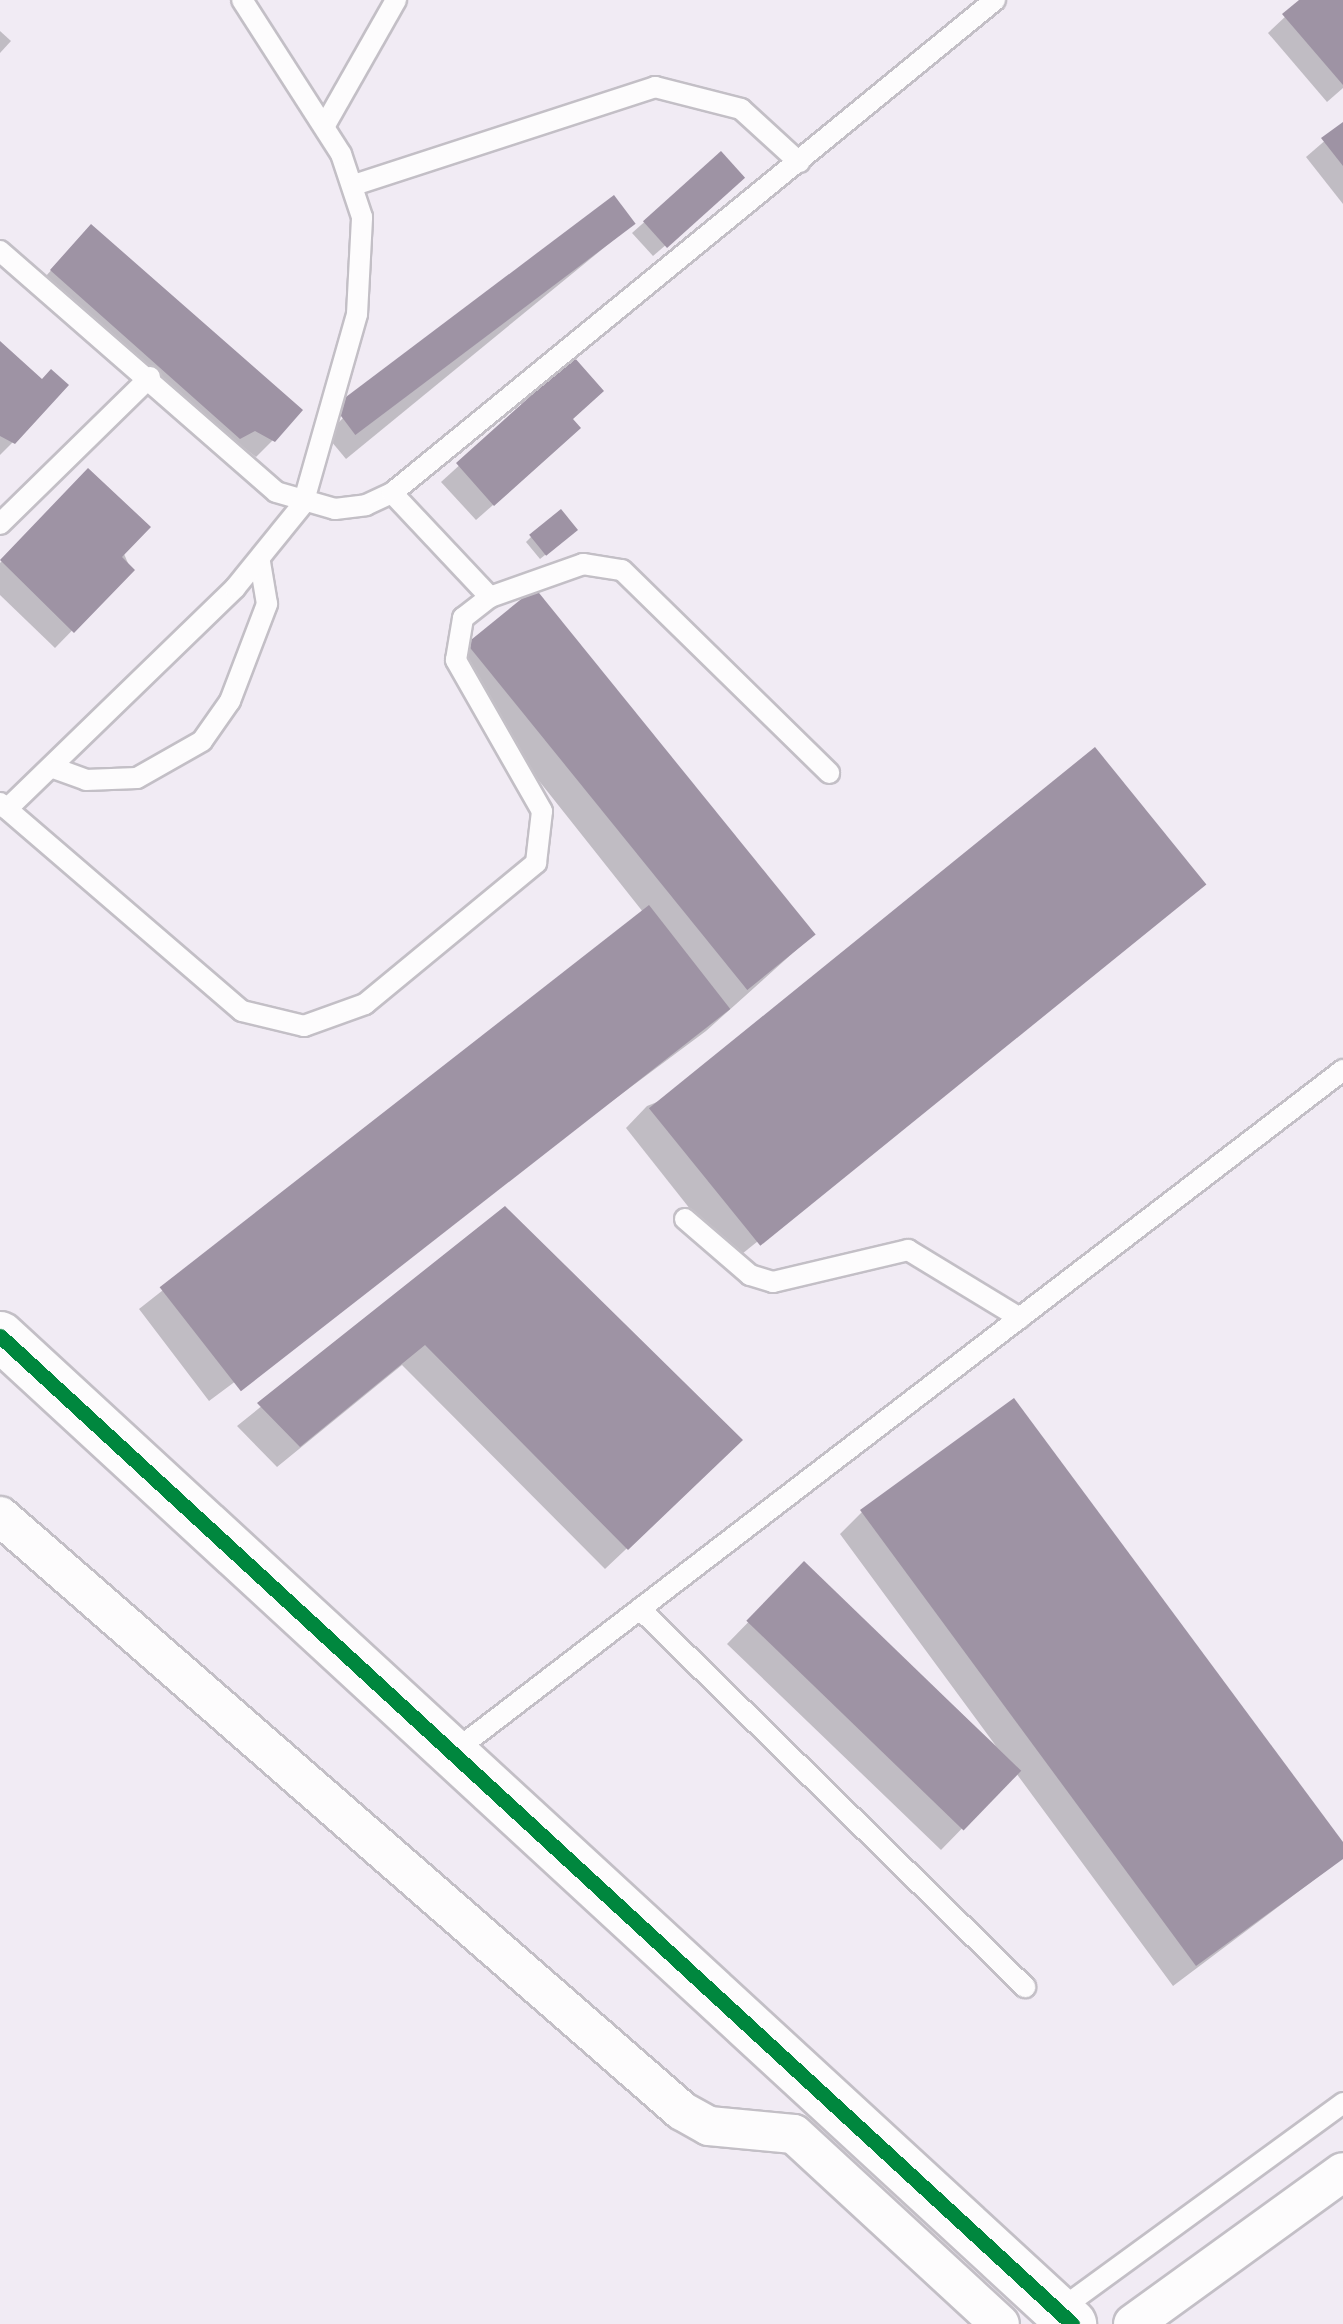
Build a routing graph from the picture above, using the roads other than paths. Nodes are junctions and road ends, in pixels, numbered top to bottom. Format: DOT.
graph roads {
  1 [pos="242,0"];
  2 [pos="396,0"];
  3 [pos="995,0"];
  4 [pos="325,125"];
  5 [pos="799,162"];
  6 [pos="354,184"];
  7 [pos="0,251"];
  8 [pos="150,378"];
  9 [pos="392,493"];
  10 [pos="302,504"];
  11 [pos="0,524"];
  12 [pos="260,562"];
  13 [pos="490,598"];
  14 [pos="51,767"];
  15 [pos="829,773"];
  16 [pos="3,806"];
  17 [pos="1343,1070"];
  18 [pos="685,1219"];
  19 [pos="1020,1318"];
  20 [pos="0,1336"];
  21 [pos="0,1516"];
  22 [pos="640,1609"];
  23 [pos="450,1754"];
  24 [pos="1025,1987"];
  25 [pos="1343,2104"];
  26 [pos="1343,2172"];
  27 [pos="1065,2318"];
  28 [pos="1000,2324"];
  29 [pos="1133,2324"];
  1 -- 4 [label="lane"];
  2 -- 4 [label="lane"];
  3 -- 5 [label="lane"];
  4 -- 6 [label="lane"];
  5 -- 6 [label="lane"];
  5 -- 9 [label="lane"];
  6 -- 10 [label="lane"];
  7 -- 8 [label="lane"];
  8 -- 10 [label="lane"];
  8 -- 11 [label="lane"];
  9 -- 10 [label="lane"];
  9 -- 13 [label="lane"];
  10 -- 12 [label="lane"];
  12 -- 14 [label="lane"];
  12 -- 14 [label="lane"];
  13 -- 15 [label="lane"];
  13 -- 16 [label="lane"];
  14 -- 16 [label="lane"];
  17 -- 19 [label="lane"];
  18 -- 19 [label="lane"];
  19 -- 22 [label="lane"];
  20 -- 23 [label="street"];
  21 -- 28 [label="street"];
  22 -- 23 [label="lane"];
  22 -- 24 [label="lane"];
  23 -- 27 [label="street"];
  25 -- 27 [label="lane"];
  26 -- 29 [label="street"];
}
